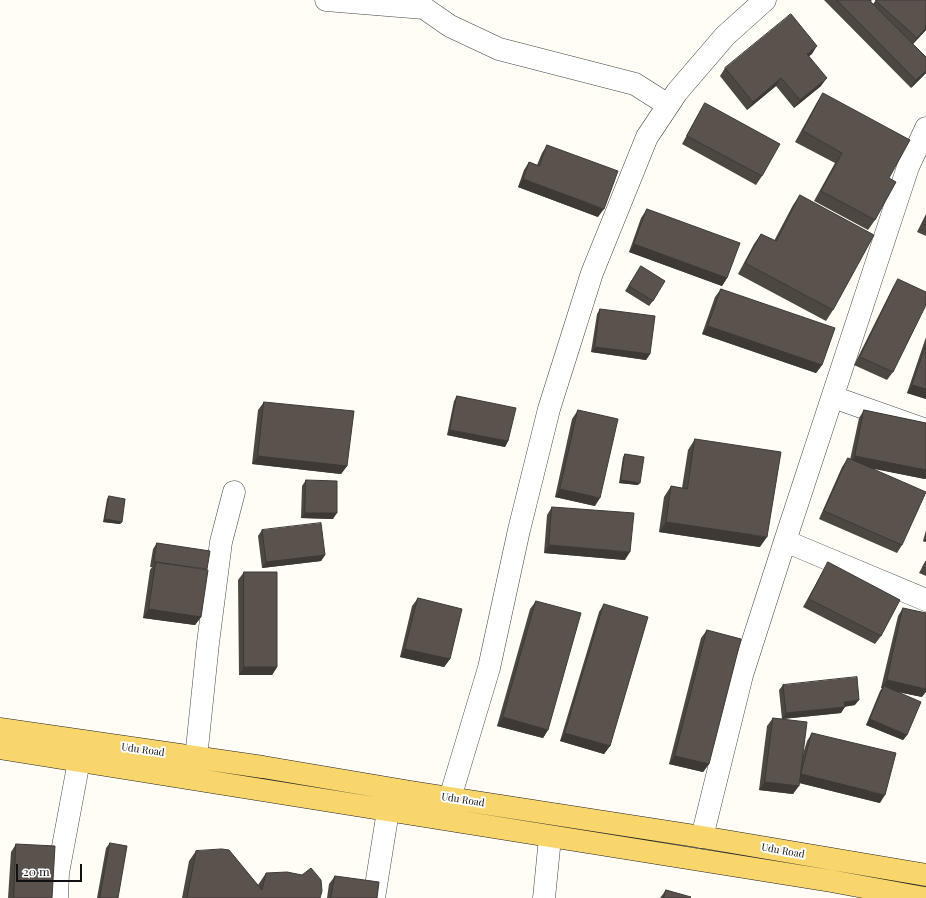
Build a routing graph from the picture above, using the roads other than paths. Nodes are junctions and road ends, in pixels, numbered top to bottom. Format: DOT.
graph roads {
  1 [pos="326,0"];
  2 [pos="765,0"];
  3 [pos="668,105"];
  4 [pos="926,128"];
  5 [pos="917,170"];
  6 [pos="833,397"];
  7 [pos="926,430"];
  8 [pos="234,492"];
  9 [pos="785,541"];
  10 [pos="926,600"];
  11 [pos="0,729"];
  12 [pos="0,748"];
  13 [pos="196,758"];
  14 [pos="79,761"];
  15 [pos="450,798"];
  16 [pos="388,811"];
  17 [pos="702,837"];
  18 [pos="550,838"];
  19 [pos="926,875"];
  20 [pos="57,898"];
  21 [pos="374,898"];
  22 [pos="544,898"];
  23 [pos="924,898"];
  1 -- 3 [label="street"];
  2 -- 3 [label="street"];
  3 -- 15 [label="street"];
  4 -- 5 [label="street"];
  5 -- 6 [label="street"];
  6 -- 7 [label="street"];
  6 -- 9 [label="street"];
  8 -- 13 [label="street"];
  9 -- 10 [label="street"];
  9 -- 17 [label="street"];
  11 -- 13 [label="main road, Udu Road"];
  12 -- 14 [label="main road, Udu Road"];
  13 -- 15 [label="main road, Udu Road"];
  14 -- 16 [label="main road, Udu Road"];
  14 -- 20 [label="street"];
  15 -- 17 [label="main road, Udu Road"];
  16 -- 18 [label="main road, Udu Road"];
  16 -- 21 [label="street"];
  17 -- 19 [label="main road, Udu Road"];
  18 -- 22 [label="street"];
  18 -- 23 [label="main road, Udu Road"];
}
